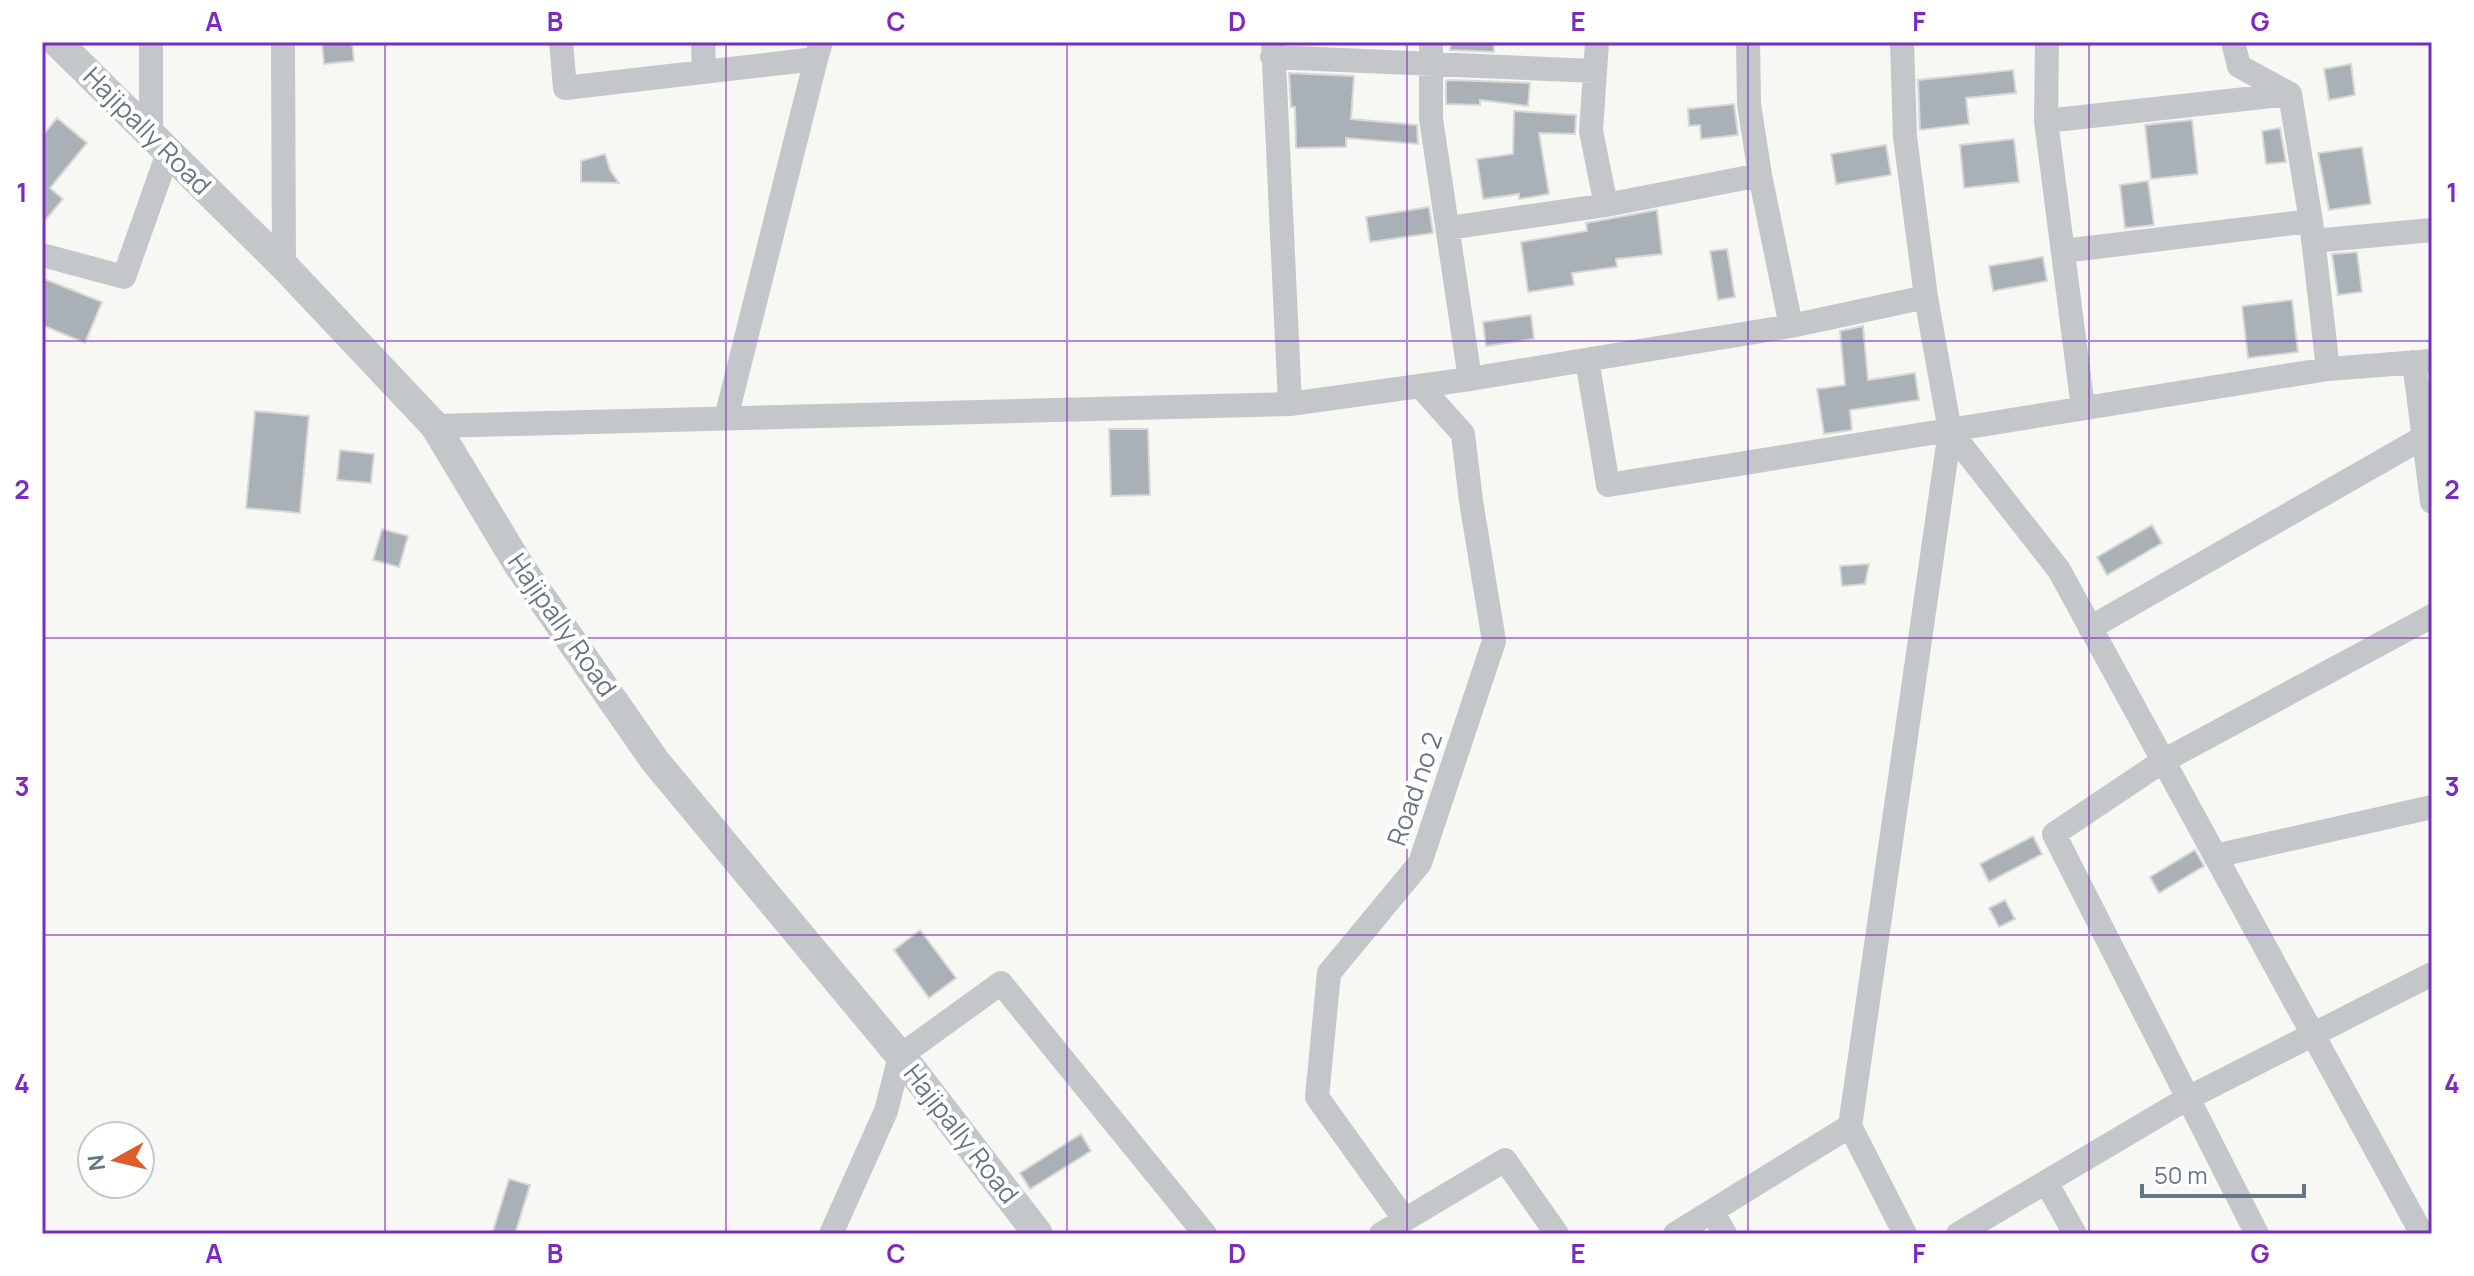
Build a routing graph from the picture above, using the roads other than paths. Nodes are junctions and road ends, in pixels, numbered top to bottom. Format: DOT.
graph roads {
  1 [pos="57,42"];
  2 [pos="151,42"];
  3 [pos="283,42"];
  4 [pos="561,42"];
  5 [pos="703,42"];
  6 [pos="1597,42"];
  7 [pos="1748,42"];
  8 [pos="1902,42"];
  9 [pos="2047,42"];
  10 [pos="2233,42"];
  11 [pos="1273,49"];
  12 [pos="818,51"];
  13 [pos="1431,54"];
  14 [pos="1595,71"];
  15 [pos="704,72"];
  16 [pos="2290,94"];
  17 [pos="2046,121"];
  18 [pos="160,143"];
  19 [pos="1760,175"];
  20 [pos="1606,205"];
  21 [pos="1449,228"];
  22 [pos="2432,230"];
  23 [pos="2312,231"];
  24 [pos="2063,251"];
  25 [pos="42,255"];
  26 [pos="284,266"];
  27 [pos="1926,297"];
  28 [pos="1791,326"];
  29 [pos="1587,360"];
  30 [pos="2423,362"];
  31 [pos="2328,369"];
  32 [pos="1470,379"];
  33 [pos="1420,386"];
  34 [pos="1290,404"];
  35 [pos="2083,408"];
  36 [pos="726,418"];
  37 [pos="435,426"];
  38 [pos="1950,431"];
  39 [pos="2424,437"];
  40 [pos="2432,502"];
  41 [pos="2432,616"];
  42 [pos="2090,628"];
  43 [pos="2163,761"];
  44 [pos="2432,807"];
  45 [pos="2215,856"];
  46 [pos="2432,974"];
  47 [pos="2313,1034"];
  48 [pos="900,1056"];
  49 [pos="2188,1098"];
  50 [pos="1850,1126"];
  51 [pos="2046,1182"];
  52 [pos="1712,1211"];
  53 [pos="1405,1220"];
  54 [pos="831,1234"];
  55 [pos="1038,1234"];
  56 [pos="1205,1234"];
  57 [pos="1381,1234"];
  58 [pos="1557,1234"];
  59 [pos="1675,1234"];
  60 [pos="1725,1234"];
  61 [pos="1905,1234"];
  62 [pos="1958,1234"];
  63 [pos="2075,1234"];
  64 [pos="2257,1234"];
  65 [pos="2422,1234"];
  1 -- 18 [label="street, Hajipally Road"];
  2 -- 18 [label="street"];
  3 -- 26 [label="street"];
  4 -- 15 [label="street"];
  5 -- 15 [label="street"];
  6 -- 14 [label="street"];
  7 -- 19 [label="street"];
  8 -- 27 [label="street"];
  9 -- 17 [label="street"];
  10 -- 16 [label="street"];
  11 -- 13 [label="street"];
  11 -- 34 [label="street"];
  12 -- 15 [label="street"];
  12 -- 36 [label="street"];
  13 -- 14 [label="street"];
  13 -- 21 [label="street"];
  14 -- 20 [label="street"];
  16 -- 17 [label="street"];
  16 -- 23 [label="street"];
  17 -- 24 [label="street"];
  18 -- 25 [label="street"];
  18 -- 26 [label="street, Hajipally Road"];
  19 -- 20 [label="street"];
  19 -- 28 [label="street"];
  20 -- 21 [label="street"];
  21 -- 32 [label="street"];
  22 -- 23 [label="street"];
  23 -- 24 [label="street"];
  23 -- 31 [label="street"];
  24 -- 35 [label="street"];
  26 -- 37 [label="street, Hajipally Road"];
  27 -- 28 [label="street"];
  27 -- 38 [label="street"];
  28 -- 29 [label="street"];
  29 -- 32 [label="street"];
  29 -- 38 [label="street"];
  30 -- 31 [label="street"];
  30 -- 39 [label="street"];
  31 -- 35 [label="street"];
  32 -- 33 [label="street"];
  33 -- 34 [label="street"];
  33 -- 53 [label="street, Road no 2"];
  34 -- 36 [label="street"];
  35 -- 38 [label="street"];
  36 -- 37 [label="street"];
  37 -- 48 [label="street, Hajipally Road"];
  38 -- 42 [label="street"];
  38 -- 50 [label="street"];
  39 -- 40 [label="street"];
  39 -- 42 [label="street"];
  41 -- 43 [label="street"];
  42 -- 43 [label="street"];
  43 -- 45 [label="street"];
  43 -- 49 [label="street"];
  44 -- 45 [label="street"];
  45 -- 47 [label="street"];
  46 -- 47 [label="street"];
  47 -- 49 [label="street"];
  47 -- 65 [label="street"];
  48 -- 54 [label="street"];
  48 -- 55 [label="street, Hajipally Road"];
  48 -- 56 [label="street"];
  49 -- 51 [label="street"];
  49 -- 64 [label="street"];
  50 -- 52 [label="street"];
  50 -- 61 [label="street"];
  51 -- 62 [label="street"];
  51 -- 63 [label="street"];
  52 -- 59 [label="street"];
  52 -- 60 [label="street"];
  53 -- 57 [label="street"];
  53 -- 58 [label="street"];
}
